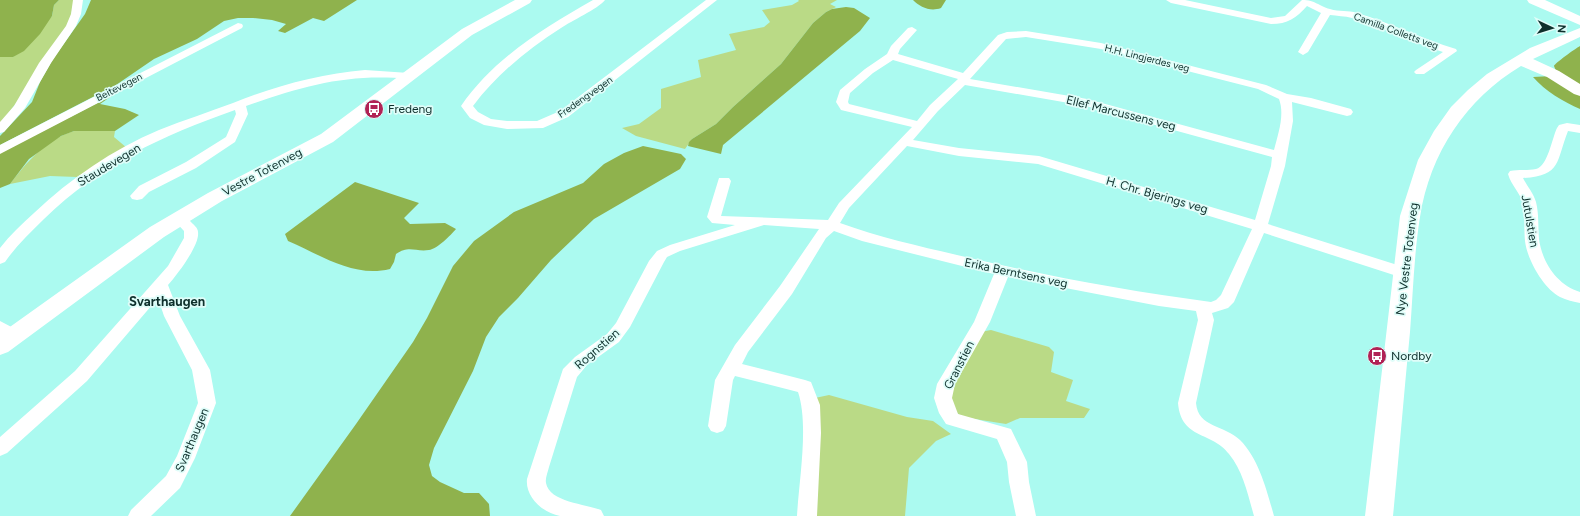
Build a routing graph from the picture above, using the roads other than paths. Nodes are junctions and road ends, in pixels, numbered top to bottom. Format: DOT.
graph roads {
  1 [pos="78,0"];
  2 [pos="525,0"];
  3 [pos="600,0"];
  4 [pos="712,0"];
  5 [pos="1171,0"];
  6 [pos="1307,0"];
  7 [pos="1534,0"];
  8 [pos="1327,12"];
  9 [pos="1580,21"];
  10 [pos="238,26"];
  11 [pos="912,30"];
  12 [pos="1580,32"];
  13 [pos="1303,52"];
  14 [pos="892,56"];
  15 [pos="1521,60"];
  16 [pos="1420,72"];
  17 [pos="409,76"];
  18 [pos="963,79"];
  19 [pos="1580,91"];
  20 [pos="1284,97"];
  21 [pos="240,104"];
  22 [pos="1347,112"];
  23 [pos="920,125"];
  24 [pos="0,129"];
  25 [pos="1580,129"];
  26 [pos="904,142"];
  27 [pos="0,150"];
  28 [pos="1278,155"];
  29 [pos="724,181"];
  30 [pos="137,196"];
  31 [pos="179,218"];
  32 [pos="763,221"];
  33 [pos="832,225"];
  34 [pos="1260,226"];
  35 [pos="0,258"];
  36 [pos="1003,271"];
  37 [pos="1404,273"];
  38 [pos="161,286"];
  39 [pos="1580,298"];
  40 [pos="1203,308"];
  41 [pos="7,331"];
  42 [pos="0,346"];
  43 [pos="731,368"];
  44 [pos="717,426"];
  45 [pos="0,448"];
  46 [pos="138,516"];
  47 [pos="594,516"];
  48 [pos="807,516"];
  49 [pos="1026,516"];
  50 [pos="1264,516"];
  51 [pos="1379,516"];
  1 -- 24 [label="street"];
  2 -- 17 [label="main road, Vestre Totenveg"];
  3 -- 4 [label="street, Fredengvegen"];
  5 -- 6 [label="street, Camilla Colletts veg"];
  6 -- 8 [label="street, Camilla Colletts veg"];
  7 -- 9 [label="main road"];
  8 -- 13 [label="street"];
  8 -- 16 [label="street, Camilla Colletts veg"];
  10 -- 27 [label="street, Beitevegen"];
  11 -- 14 [label="street"];
  12 -- 15 [label="main road, Nye Vestre Totenveg"];
  14 -- 18 [label="street, Ellef Marcussens veg"];
  14 -- 23 [label="street"];
  15 -- 19 [label="main road"];
  15 -- 37 [label="main road, Nye Vestre Totenveg"];
  17 -- 21 [label="street, Staudevegen"];
  17 -- 31 [label="main road, Vestre Totenveg"];
  18 -- 20 [label="street, H.H. Lingjerdes veg"];
  18 -- 23 [label="street"];
  18 -- 28 [label="street, Ellef Marcussens veg"];
  20 -- 22 [label="street, H.H. Lingjerdes veg"];
  20 -- 28 [label="street"];
  21 -- 30 [label="street"];
  21 -- 35 [label="street, Staudevegen"];
  23 -- 26 [label="street"];
  25 -- 39 [label="street, Jutulstien"];
  26 -- 33 [label="street"];
  26 -- 34 [label="street, H. Chr. Bjerings veg"];
  28 -- 34 [label="street"];
  29 -- 32 [label="street, Rognstien"];
  31 -- 38 [label="street"];
  31 -- 41 [label="main road, Vestre Totenveg"];
  32 -- 33 [label="street, Rognstien"];
  32 -- 47 [label="street, Rognstien"];
  33 -- 36 [label="street, Erika Berntsens veg"];
  33 -- 43 [label="street"];
  34 -- 37 [label="street, H. Chr. Bjerings veg"];
  34 -- 40 [label="street"];
  36 -- 40 [label="street, Erika Berntsens veg"];
  36 -- 49 [label="street, Granstien"];
  37 -- 51 [label="main road, Nye Vestre Totenveg"];
  38 -- 45 [label="street"];
  38 -- 46 [label="street, Svarthaugen"];
  40 -- 50 [label="street"];
  41 -- 42 [label="main road, Vestre Totenveg"];
  43 -- 44 [label="street"];
  43 -- 48 [label="street"];
}
